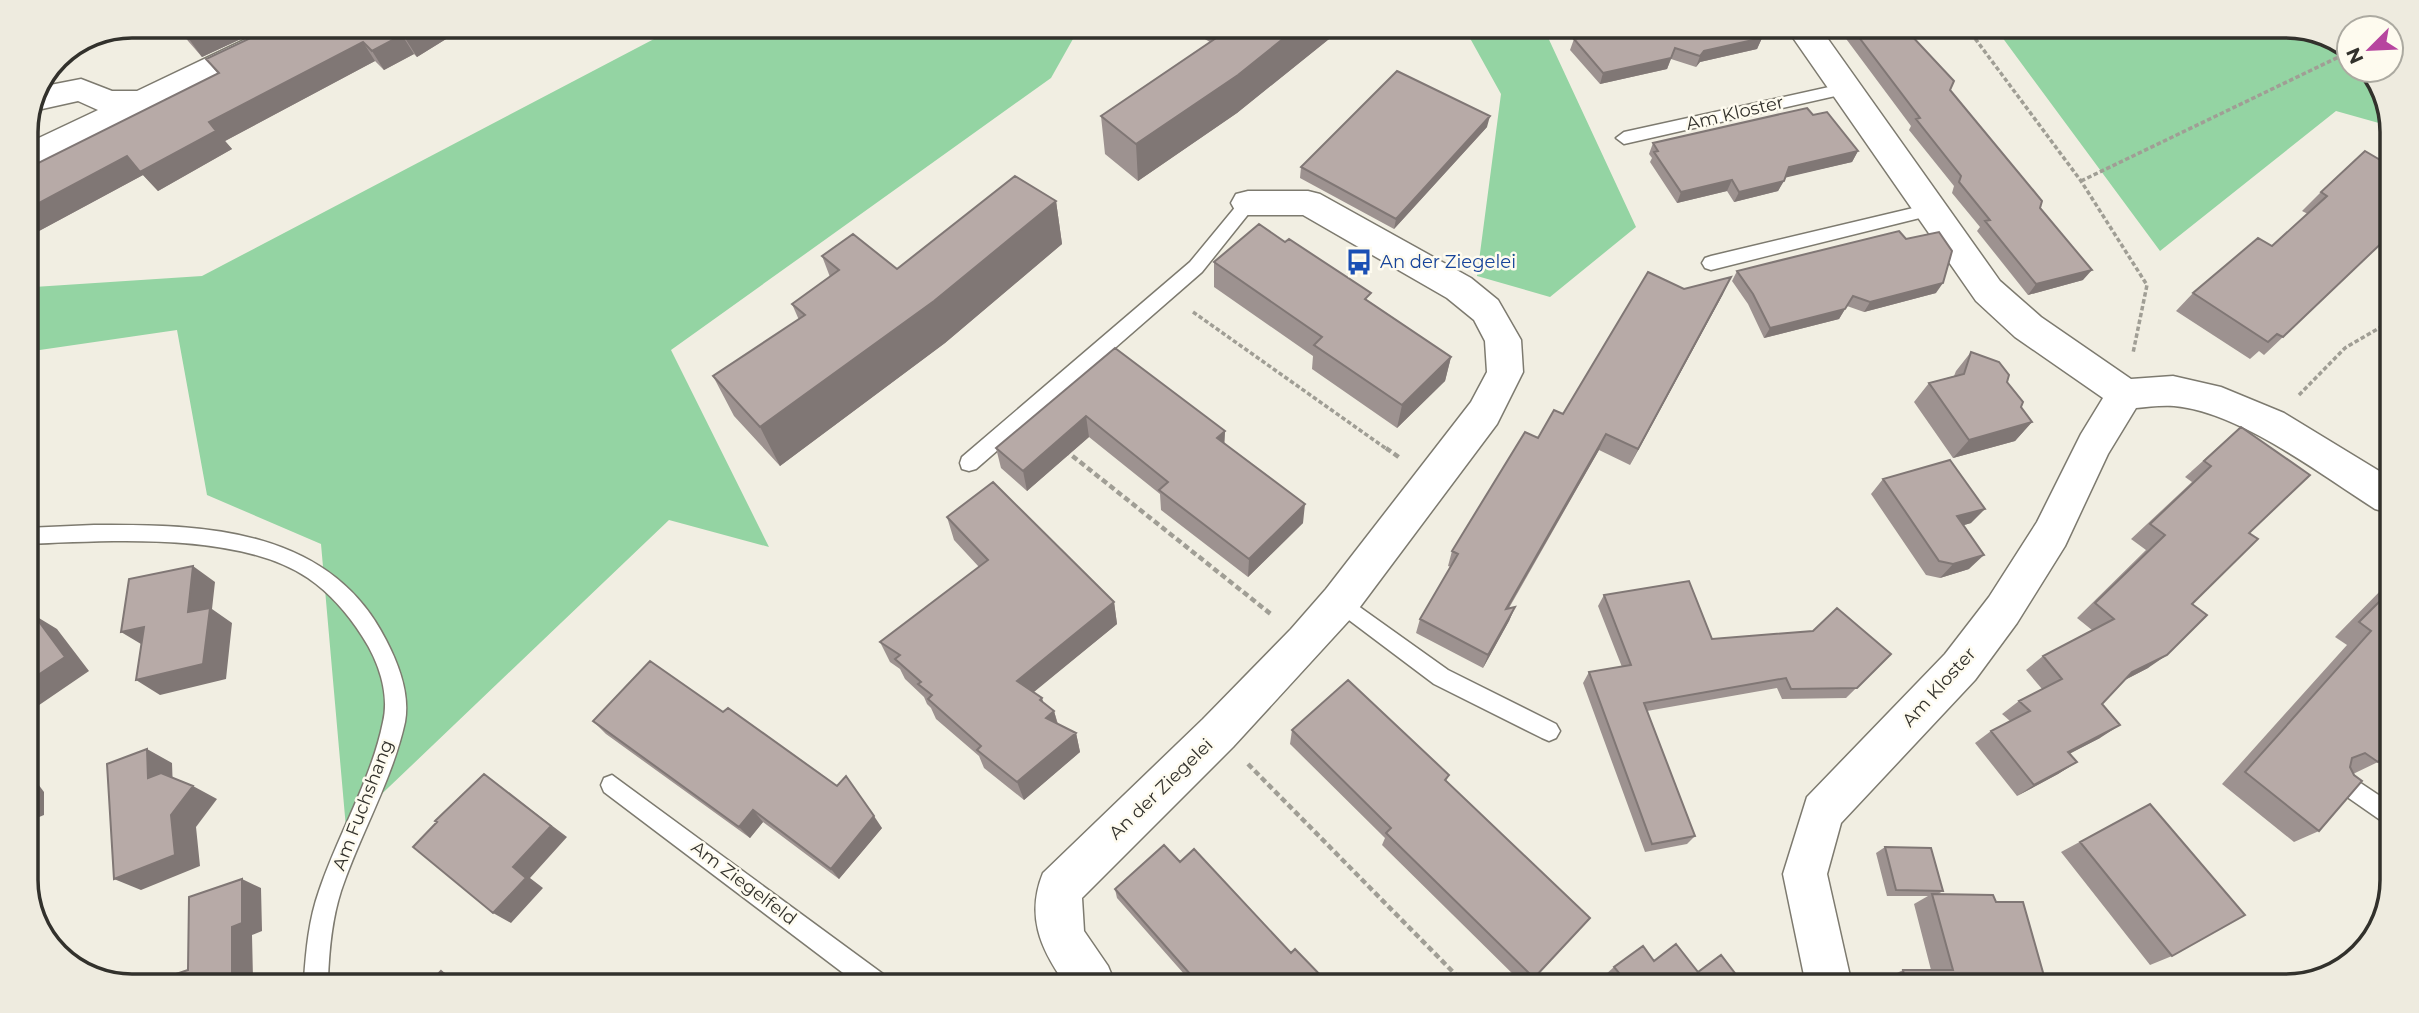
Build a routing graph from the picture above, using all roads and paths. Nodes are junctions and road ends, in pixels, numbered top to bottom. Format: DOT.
graph roads {
  1 [pos="273,38"];
  2 [pos="1812,38"];
  3 [pos="1975,38"];
  4 [pos="2335,59"];
  5 [pos="1847,88"];
  6 [pos="46,98"];
  7 [pos="141,102"];
  8 [pos="1624,138"];
  9 [pos="39,152"];
  10 [pos="2081,181"];
  11 [pos="1248,203"];
  12 [pos="1930,210"];
  13 [pos="1711,263"];
  14 [pos="1166,293"];
  15 [pos="2380,327"];
  16 [pos="2125,394"];
  17 [pos="1023,416"];
  18 [pos="2271,424"];
  19 [pos="969,463"];
  20 [pos="1432,481"];
  21 [pos="2380,491"];
  22 [pos="39,535"];
  23 [pos="1340,602"];
  24 [pos="1305,642"];
  25 [pos="1549,732"];
  26 [pos="1218,733"];
  27 [pos="2338,778"];
  28 [pos="612,785"];
  29 [pos="2380,809"];
  30 [pos="316,974"];
  31 [pos="864,974"];
  32 [pos="1086,974"];
  33 [pos="1455,974"];
  34 [pos="1827,974"];
  1 -- 7 [label="street"];
  2 -- 5 [label="street"];
  3 -- 10 [label="path"];
  4 -- 10 [label="path"];
  5 -- 8 [label="lane, Am Kloster"];
  5 -- 12 [label="street"];
  6 -- 7 [label="street"];
  7 -- 9 [label="street"];
  10 -- 16 [label="path"];
  11 -- 14 [label="lane"];
  11 -- 20 [label="street, An der Ziegelei"];
  12 -- 13 [label="lane"];
  12 -- 16 [label="street"];
  14 -- 17 [label="lane"];
  14 -- 20 [label="path"];
  15 -- 18 [label="path"];
  16 -- 18 [label="street"];
  16 -- 34 [label="street, Am Kloster"];
  17 -- 19 [label="lane"];
  17 -- 24 [label="path"];
  18 -- 21 [label="street"];
  20 -- 23 [label="street, An der Ziegelei"];
  22 -- 30 [label="lane, Am Fuchshang"];
  23 -- 24 [label="street, An der Ziegelei"];
  23 -- 25 [label="lane"];
  24 -- 26 [label="street, An der Ziegelei"];
  26 -- 32 [label="street, An der Ziegelei"];
  26 -- 33 [label="path"];
  27 -- 29 [label="lane"];
  28 -- 31 [label="lane, Am Ziegelfeld"];
}
